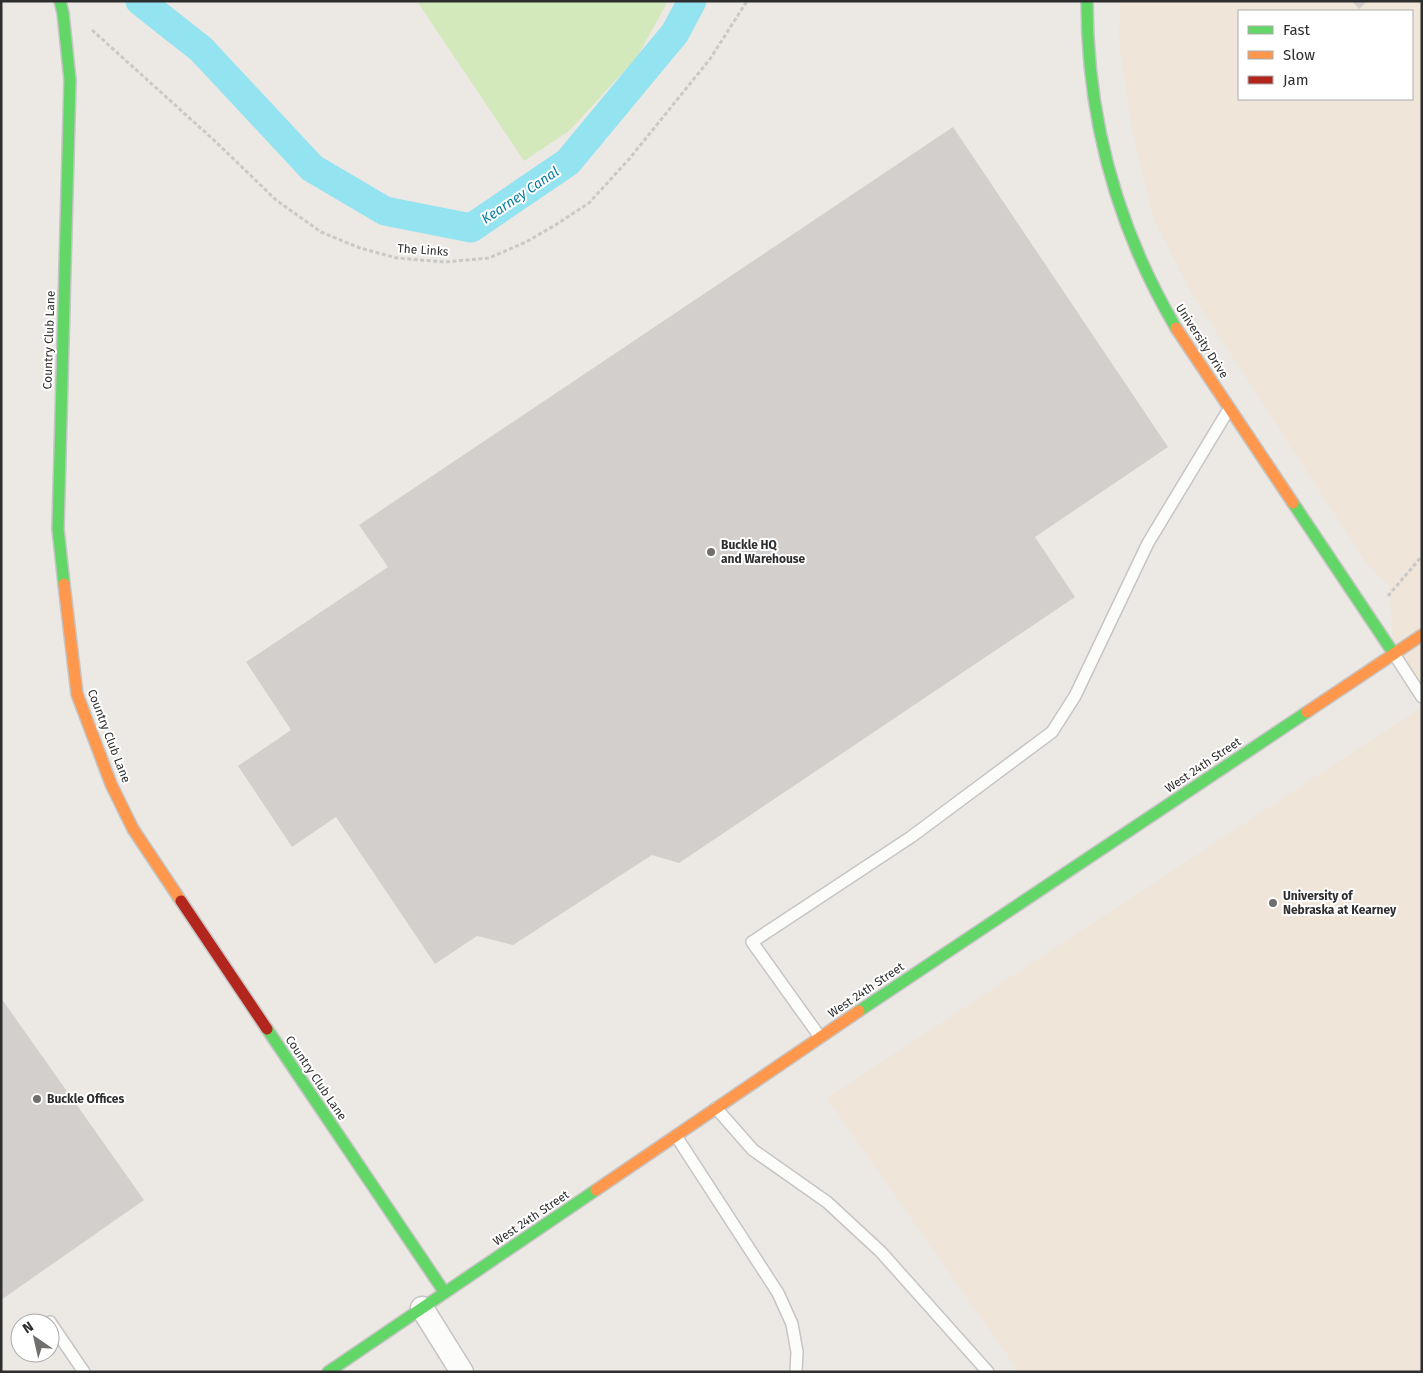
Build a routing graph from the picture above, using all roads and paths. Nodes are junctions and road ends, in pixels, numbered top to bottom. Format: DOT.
graph roads {
  1 [pos="747,1"];
  2 [pos="1087,1"];
  3 [pos="61,5"];
  4 [pos="1230,409"];
  5 [pos="1422,556"];
  6 [pos="1368,616"];
  7 [pos="1422,635"];
  8 [pos="1394,654"];
  9 [pos="1422,697"];
  10 [pos="820,1037"];
  11 [pos="716,1108"];
  12 [pos="676,1136"];
  13 [pos="445,1293"];
  14 [pos="422,1308"];
  15 [pos="60,1337"];
  16 [pos="84,1372"];
  17 [pos="328,1372"];
  18 [pos="462,1372"];
  19 [pos="796,1372"];
  20 [pos="988,1372"];
  1 -- 3 [label="path, The Links"];
  2 -- 4 [label="street, University Drive"];
  3 -- 13 [label="street, Country Club Lane"];
  4 -- 6 [label="street, University Drive"];
  4 -- 10 [label="lane"];
  5 -- 6 [label="path"];
  6 -- 8 [label="street, University Drive"];
  7 -- 8 [label="street, West 24th Street"];
  8 -- 9 [label="lane"];
  8 -- 10 [label="street, West 24th Street"];
  10 -- 11 [label="street, West 24th Street"];
  11 -- 12 [label="street, West 24th Street"];
  11 -- 20 [label="lane"];
  12 -- 13 [label="street, West 24th Street"];
  12 -- 19 [label="lane"];
  13 -- 14 [label="street, West 24th Street"];
  14 -- 17 [label="street, West 24th Street"];
  14 -- 18 [label="street"];
  15 -- 16 [label="lane"];
}
